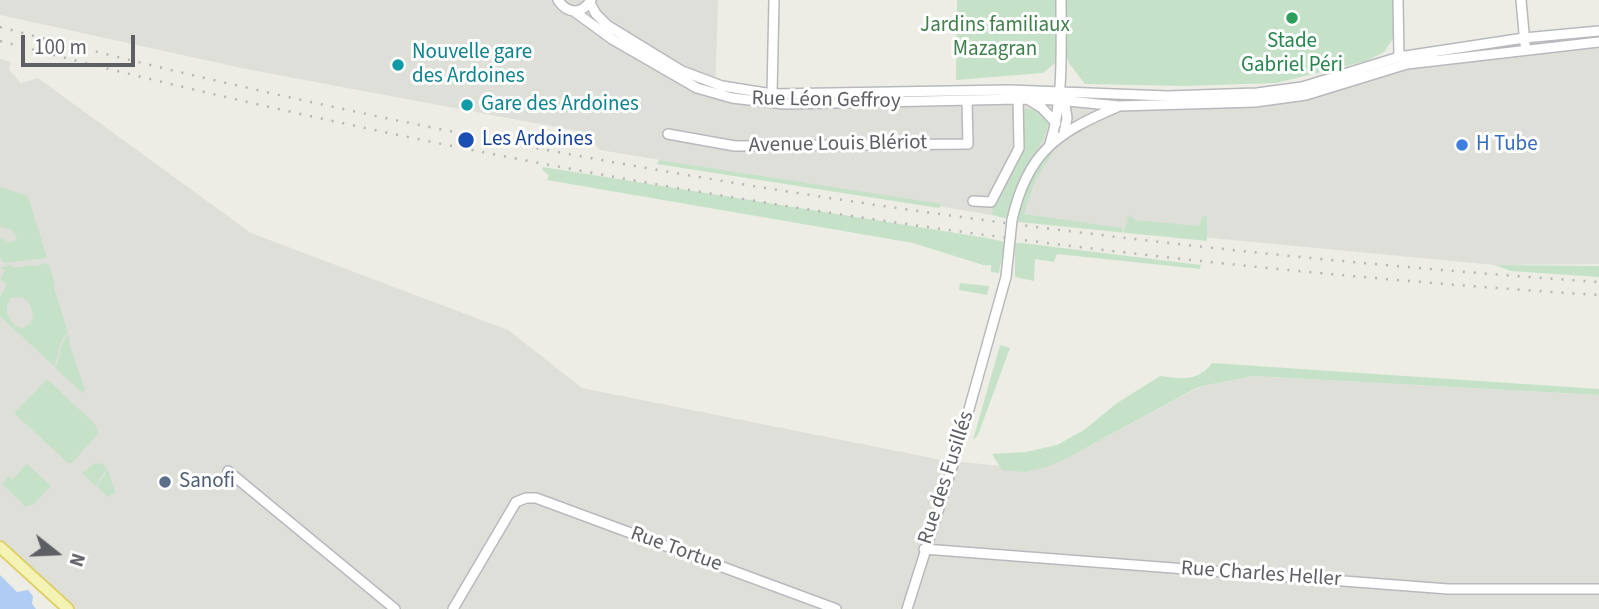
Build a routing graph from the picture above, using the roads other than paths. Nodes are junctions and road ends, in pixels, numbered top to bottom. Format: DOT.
graph roads {
  1 [pos="558,0"];
  2 [pos="774,0"];
  3 [pos="1061,0"];
  4 [pos="1398,0"];
  5 [pos="1521,0"];
  6 [pos="590,1"];
  7 [pos="575,12"];
  8 [pos="1599,31"];
  9 [pos="1524,38"];
  10 [pos="1599,42"];
  11 [pos="1525,50"];
  12 [pos="1399,57"];
  13 [pos="772,94"];
  14 [pos="1061,96"];
  15 [pos="1023,99"];
  16 [pos="967,101"];
  17 [pos="1119,106"];
  18 [pos="1056,123"];
  19 [pos="1064,133"];
  20 [pos="668,134"];
  21 [pos="1050,144"];
  22 [pos="974,201"];
  23 [pos="228,471"];
  24 [pos="0,547"];
  25 [pos="924,549"];
  26 [pos="0,555"];
  27 [pos="1599,589"];
  28 [pos="59,609"];
  29 [pos="68,609"];
  30 [pos="395,609"];
  31 [pos="453,609"];
  32 [pos="836,609"];
  33 [pos="906,609"];
  1 -- 7 [label="street, Rue Léon Geffroy"];
  2 -- 13 [label="street"];
  3 -- 14 [label="street"];
  4 -- 12 [label="street"];
  5 -- 9 [label="street"];
  6 -- 7 [label="street"];
  6 -- 13 [label="street, Rue Léon Geffroy"];
  7 -- 16 [label="street, Rue Léon Geffroy"];
  8 -- 9 [label="street"];
  9 -- 11 [label="street"];
  9 -- 12 [label="street"];
  10 -- 11 [label="street"];
  11 -- 17 [label="street"];
  12 -- 14 [label="street"];
  13 -- 14 [label="street, Rue Léon Geffroy"];
  14 -- 15 [label="street, Rue Léon Geffroy"];
  14 -- 17 [label="street"];
  14 -- 18 [label="street"];
  14 -- 19 [label="street"];
  15 -- 16 [label="street, Rue Léon Geffroy"];
  15 -- 18 [label="street"];
  15 -- 22 [label="street"];
  16 -- 20 [label="street, Avenue Louis Blériot"];
  17 -- 19 [label="street"];
  18 -- 21 [label="street"];
  19 -- 21 [label="street"];
  21 -- 25 [label="street, Rue des Fusillés, bridge"];
  23 -- 30 [label="street"];
  24 -- 29 [label="main road"];
  25 -- 27 [label="street, Rue Charles Heller"];
  25 -- 33 [label="street, Rue des Fusillés"];
  26 -- 28 [label="main road"];
  31 -- 32 [label="street, Rue Tortue"];
}
